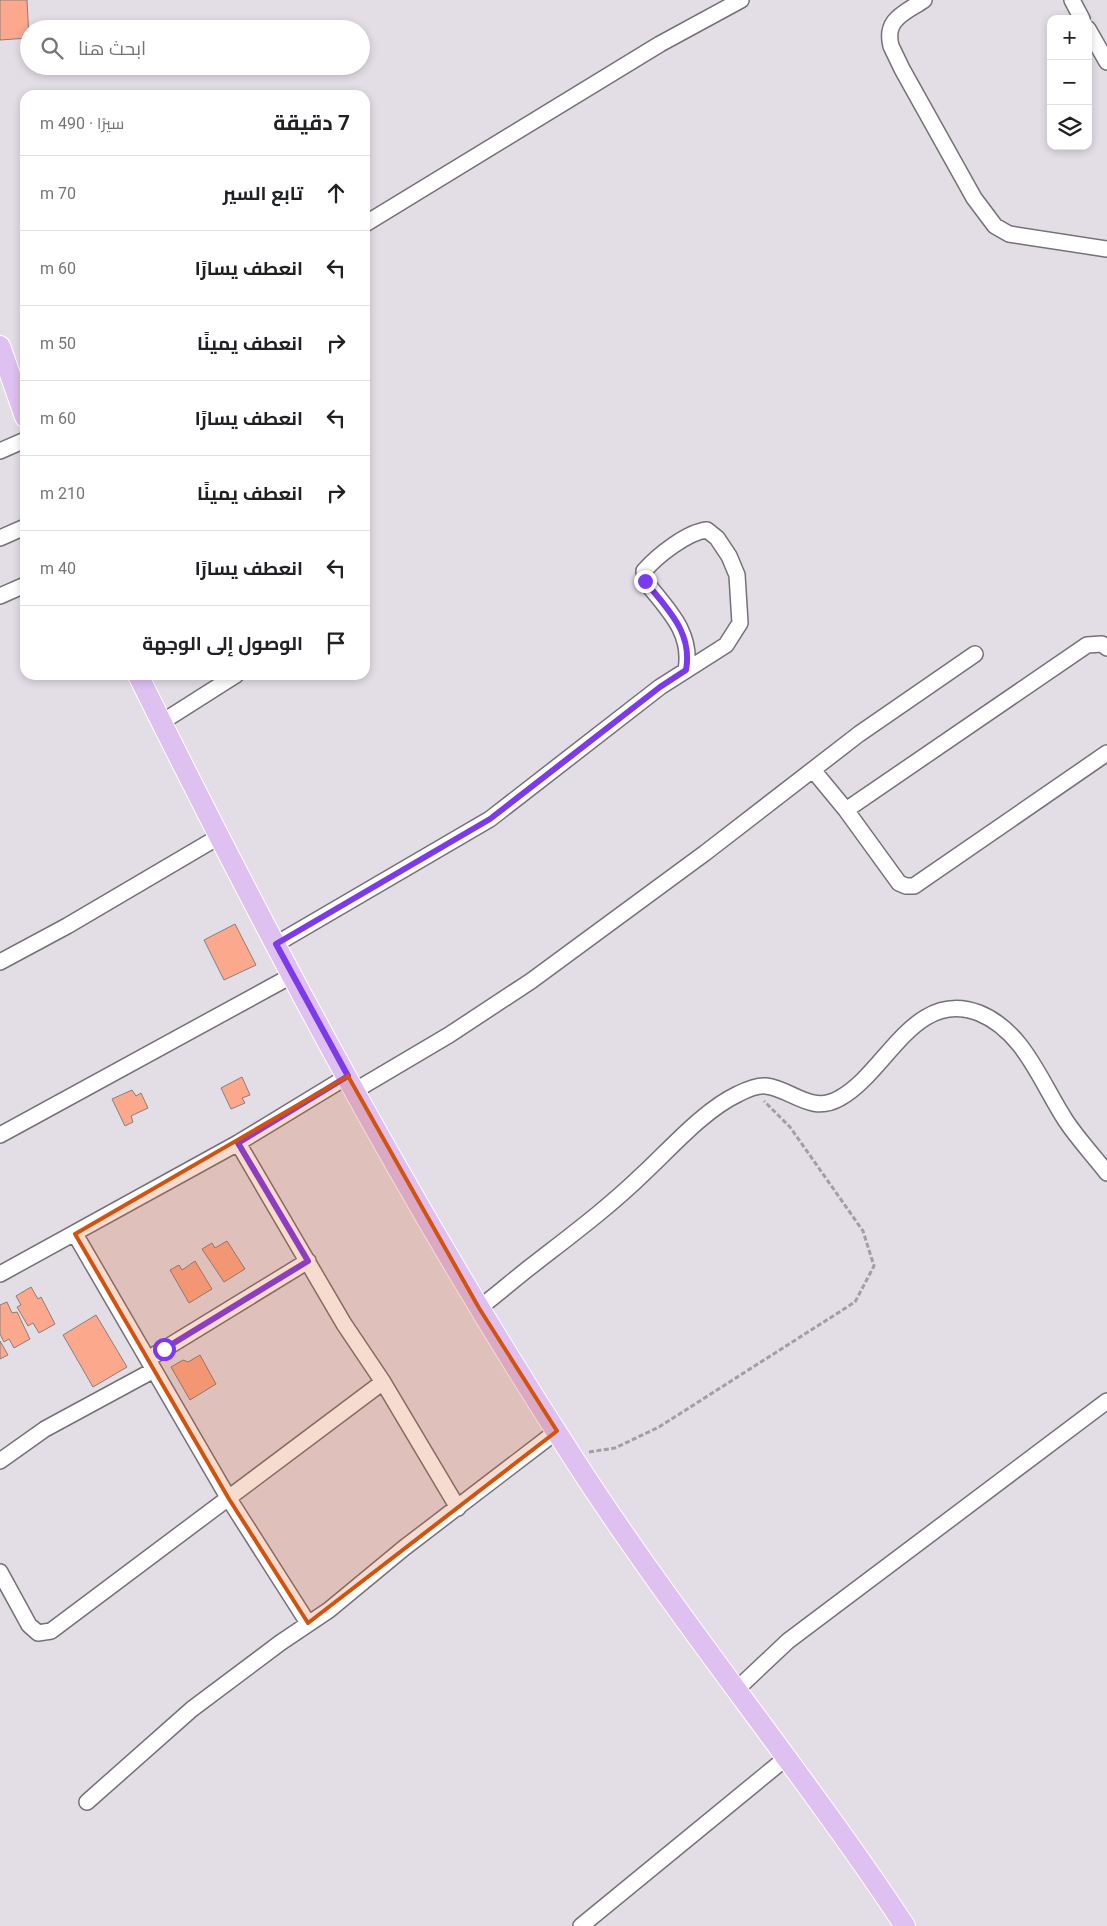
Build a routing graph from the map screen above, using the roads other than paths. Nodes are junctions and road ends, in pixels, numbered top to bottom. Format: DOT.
graph roads {
  1 [pos="741,0"];
  2 [pos="924,0"];
  3 [pos="1072,0"];
  4 [pos="1080,15"];
  5 [pos="1092,36"];
  6 [pos="1107,62"];
  7 [pos="370,221"];
  8 [pos="1107,249"];
  9 [pos="0,346"];
  10 [pos="20,402"];
  11 [pos="20,442"];
  12 [pos="0,451"];
  13 [pos="20,529"];
  14 [pos="0,538"];
  15 [pos="20,587"];
  16 [pos="0,596"];
  17 [pos="1107,648"];
  18 [pos="975,654"];
  19 [pos="686,670"];
  20 [pos="141,680"];
  21 [pos="228,680"];
  22 [pos="162,722"];
  23 [pos="1107,753"];
  24 [pos="813,770"];
  25 [pos="846,810"];
  26 [pos="220,836"];
  27 [pos="276,944"];
  28 [pos="0,962"];
  29 [pos="293,975"];
  30 [pos="352,1083"];
  31 [pos="0,1135"];
  32 [pos="238,1143"];
  33 [pos="1107,1173"];
  34 [pos="75,1234"];
  35 [pos="308,1261"];
  36 [pos="0,1274"];
  37 [pos="479,1308"];
  38 [pos="151,1364"];
  39 [pos="383,1382"];
  40 [pos="1107,1401"];
  41 [pos="557,1431"];
  42 [pos="0,1461"];
  43 [pos="229,1499"];
  44 [pos="458,1508"];
  45 [pos="0,1572"];
  46 [pos="308,1624"];
  47 [pos="736,1690"];
  48 [pos="786,1758"];
  49 [pos="87,1802"];
  50 [pos="581,1926"];
  51 [pos="905,1926"];
  1 -- 7 [label="street"];
  2 -- 8 [label="street"];
  3 -- 4 [label="street"];
  5 -- 6 [label="street"];
  9 -- 10 [label="main road"];
  11 -- 12 [label="street"];
  13 -- 14 [label="street"];
  15 -- 16 [label="street"];
  17 -- 25 [label="street"];
  18 -- 24 [label="street"];
  19 -- 19 [label="street"];
  19 -- 27 [label="street"];
  20 -- 22 [label="main road"];
  21 -- 22 [label="street"];
  22 -- 26 [label="main road"];
  23 -- 25 [label="street"];
  24 -- 25 [label="street"];
  24 -- 30 [label="street"];
  26 -- 27 [label="main road"];
  26 -- 28 [label="street"];
  27 -- 29 [label="main road"];
  29 -- 30 [label="main road"];
  29 -- 31 [label="street"];
  30 -- 32 [label="street"];
  30 -- 37 [label="main road"];
  32 -- 34 [label="street"];
  32 -- 35 [label="street"];
  33 -- 37 [label="street"];
  34 -- 36 [label="street"];
  34 -- 38 [label="street"];
  35 -- 38 [label="street"];
  35 -- 39 [label="street"];
  37 -- 41 [label="main road"];
  38 -- 42 [label="street"];
  38 -- 43 [label="street"];
  39 -- 43 [label="street"];
  39 -- 44 [label="street"];
  40 -- 47 [label="street"];
  41 -- 44 [label="street"];
  41 -- 47 [label="main road"];
  43 -- 45 [label="street"];
  43 -- 46 [label="street"];
  44 -- 46 [label="street"];
  46 -- 49 [label="street"];
  47 -- 48 [label="main road"];
  48 -- 50 [label="street"];
  48 -- 51 [label="main road"];
}
